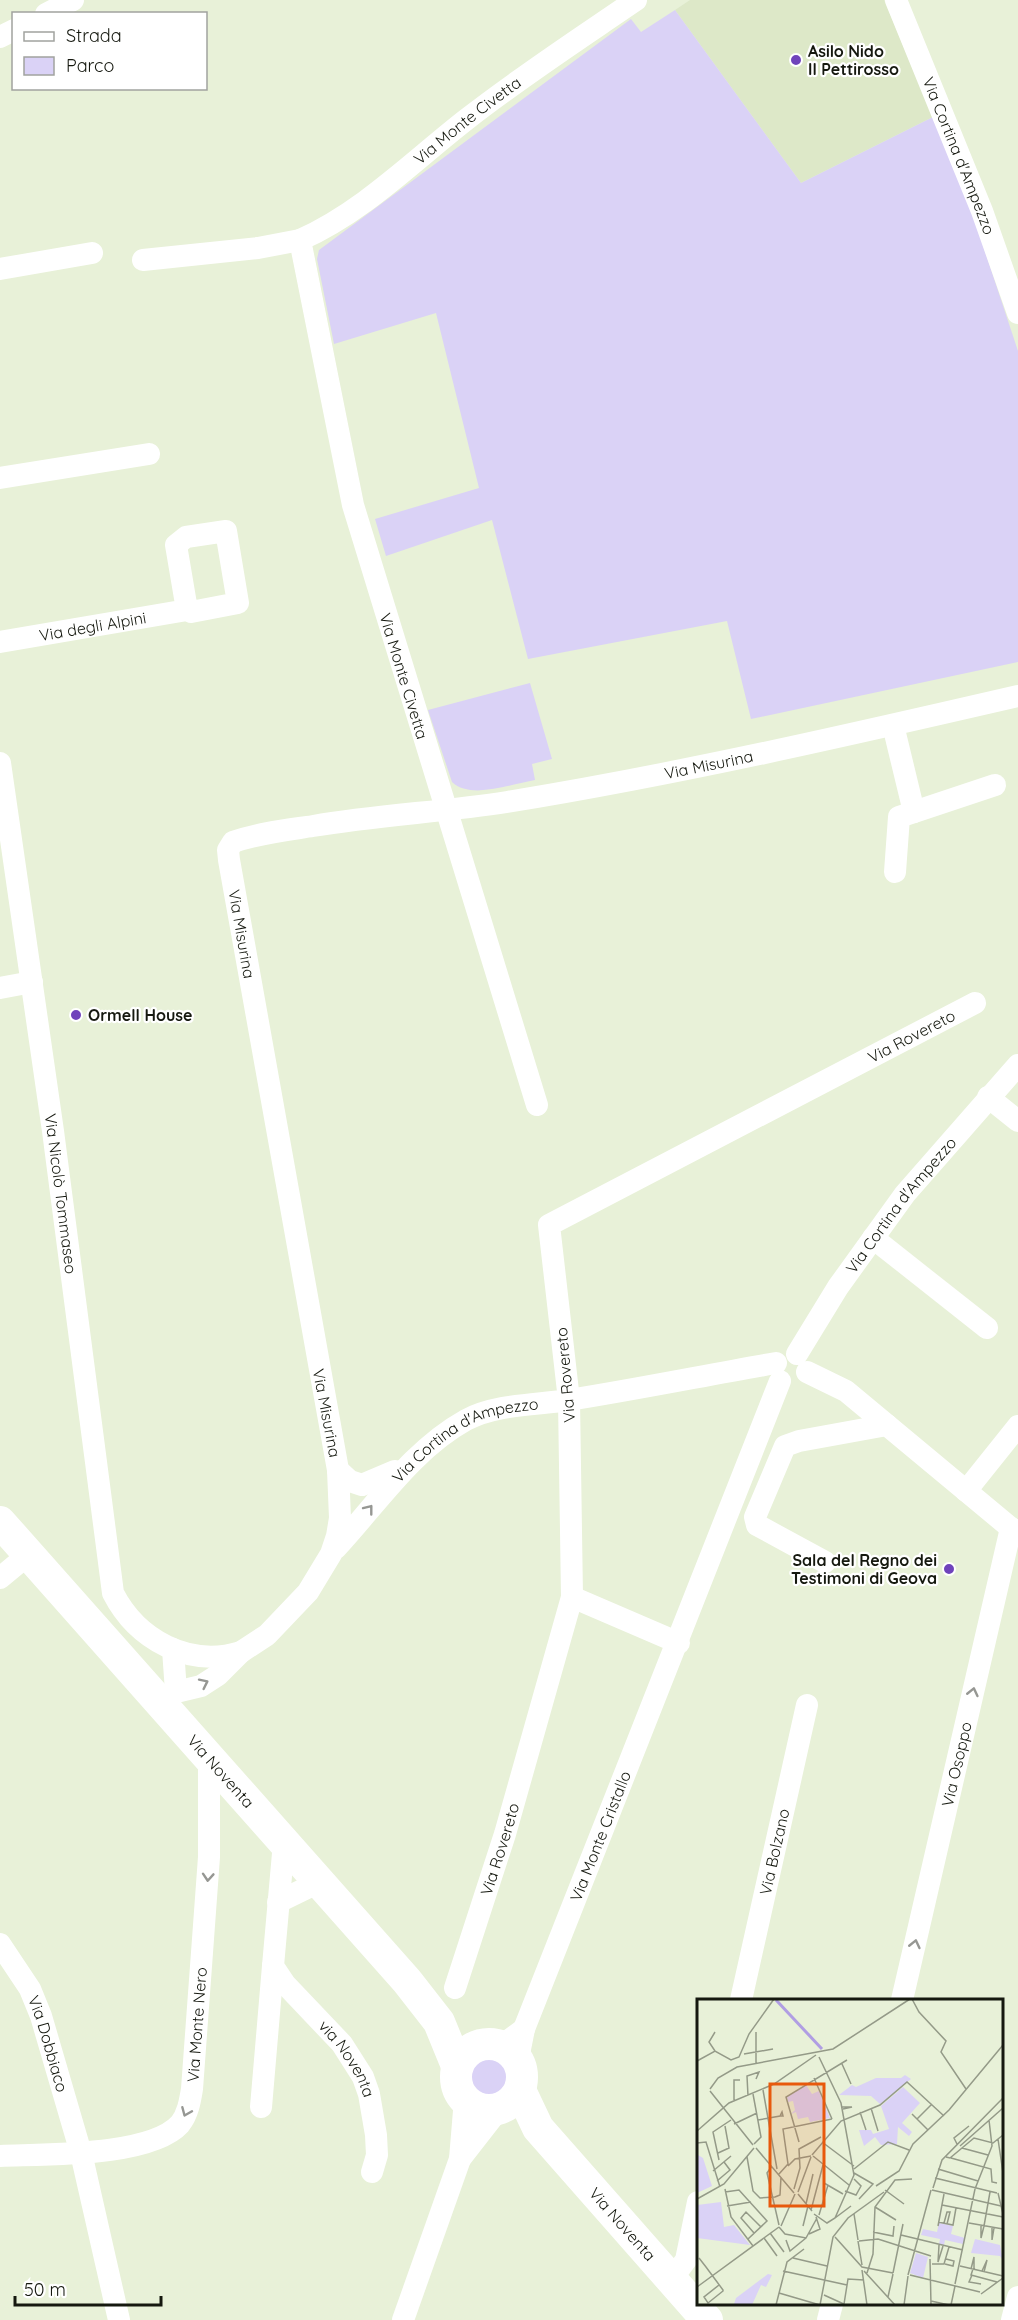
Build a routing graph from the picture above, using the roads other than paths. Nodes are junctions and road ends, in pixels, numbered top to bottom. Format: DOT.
graph roads {
  1 [pos="74,0"];
  2 [pos="636,0"];
  3 [pos="896,0"];
  4 [pos="50,12"];
  5 [pos="300,240"];
  6 [pos="92,253"];
  7 [pos="143,260"];
  8 [pos="0,269"];
  9 [pos="1018,313"];
  10 [pos="149,454"];
  11 [pos="0,478"];
  12 [pos="187,610"];
  13 [pos="0,642"];
  14 [pos="1018,696"];
  15 [pos="893,725"];
  16 [pos="0,763"];
  17 [pos="995,785"];
  18 [pos="448,809"];
  19 [pos="914,812"];
  20 [pos="895,872"];
  21 [pos="32,982"];
  22 [pos="0,988"];
  23 [pos="975,1003"];
  24 [pos="1018,1065"];
  25 [pos="988,1097"];
  26 [pos="537,1105"];
  27 [pos="1018,1121"];
  28 [pos="873,1238"];
  29 [pos="987,1328"];
  30 [pos="790,1368"];
  31 [pos="569,1400"];
  32 [pos="887,1425"];
  33 [pos="1018,1425"];
  34 [pos="417,1458"];
  35 [pos="338,1470"];
  36 [pos="966,1491"];
  37 [pos="0,1522"];
  38 [pos="1015,1531"];
  39 [pos="29,1554"];
  40 [pos="331,1554"];
  41 [pos="825,1562"];
  42 [pos="0,1578"];
  43 [pos="572,1597"];
  44 [pos="131,1619"];
  45 [pos="105,1642"];
  46 [pos="679,1643"];
  47 [pos="172,1649"];
  48 [pos="241,1652"];
  49 [pos="169,1698"];
  50 [pos="807,1705"];
  51 [pos="209,1758"];
  52 [pos="238,1790"];
  53 [pos="209,1818"];
  54 [pos="284,1842"];
  55 [pos="319,1882"];
  56 [pos="278,1902"];
  57 [pos="0,1944"];
  58 [pos="273,1966"];
  59 [pos="455,1988"];
  60 [pos="741,1999"];
  61 [pos="902,1999"];
  62 [pos="500,2069"];
  63 [pos="465,2099"];
  64 [pos="261,2107"];
  65 [pos="81,2153"];
  66 [pos="0,2156"];
  67 [pos="460,2159"];
  68 [pos="372,2172"];
  69 [pos="697,2211"];
  70 [pos="671,2280"];
  71 [pos="1018,2297"];
  72 [pos="832,2305"];
  73 [pos="118,2320"];
  74 [pos="403,2320"];
  75 [pos="707,2320"];
  76 [pos="828,2320"];
  77 [pos="1012,2320"];
  1 -- 4 [label="street"];
  2 -- 5 [label="street, Via Monte Civetta"];
  3 -- 9 [label="street, Via Cortina d'Ampezzo"];
  5 -- 7 [label="street, Via Monte Civetta"];
  5 -- 18 [label="street, Via Monte Civetta"];
  6 -- 8 [label="street"];
  10 -- 11 [label="street"];
  12 -- 13 [label="street, Via degli Alpini"];
  14 -- 15 [label="street, Via Misurina"];
  15 -- 18 [label="street, Via Misurina"];
  15 -- 19 [label="street"];
  16 -- 21 [label="street, Via Nicolò Tommaseo"];
  17 -- 19 [label="street"];
  18 -- 26 [label="street, Via Monte Civetta"];
  18 -- 35 [label="street, Via Misurina"];
  19 -- 20 [label="street"];
  21 -- 22 [label="street"];
  21 -- 44 [label="street, Via Nicolò Tommaseo"];
  23 -- 31 [label="street, Via Rovereto"];
  24 -- 25 [label="street, Via Cortina d'Ampezzo"];
  25 -- 27 [label="street"];
  25 -- 28 [label="street, Via Cortina d'Ampezzo"];
  28 -- 29 [label="street, Via Cortina d'Ampezzo"];
  28 -- 30 [label="street, Via Cortina d'Ampezzo"];
  30 -- 31 [label="street, Via Cortina d'Ampezzo"];
  30 -- 32 [label="street"];
  30 -- 46 [label="street, Via Monte Cristallo"];
  31 -- 34 [label="street, Via Cortina d'Ampezzo"];
  31 -- 43 [label="street, Via Rovereto"];
  32 -- 36 [label="street"];
  32 -- 41 [label="street"];
  33 -- 36 [label="street"];
  34 -- 35 [label="street, Via Cortina d'Ampezzo"];
  40 -- 34 [label="street, Via Cortina d'Ampezzo, one-way"];
  35 -- 40 [label="street, Via Misurina"];
  36 -- 38 [label="street"];
  37 -- 39 [label="street, Via Noventa"];
  61 -- 38 [label="street, Via Osoppo, one-way"];
  39 -- 42 [label="street"];
  39 -- 45 [label="street, Via Noventa"];
  40 -- 48 [label="street, Via Misurina"];
  43 -- 46 [label="street"];
  43 -- 59 [label="street, Via Rovereto"];
  44 -- 45 [label="street"];
  44 -- 47 [label="street, Via Misurina"];
  45 -- 49 [label="street, Via Noventa"];
  46 -- 62 [label="street, Via Monte Cristallo"];
  47 -- 48 [label="street, Via Misurina"];
  47 -- 49 [label="street"];
  49 -- 48 [label="street, Via Misurina, one-way"];
  49 -- 51 [label="street, Via Noventa"];
  50 -- 60 [label="street, Via Bolzano"];
  51 -- 52 [label="street, Via Noventa"];
  51 -- 53 [label="street, Via Monte Nero"];
  52 -- 53 [label="street"];
  52 -- 54 [label="street, Via Noventa"];
  53 -- 65 [label="street, Via Monte Nero, one-way"];
  54 -- 55 [label="street, Via Noventa"];
  54 -- 56 [label="street"];
  55 -- 56 [label="street"];
  55 -- 62 [label="street, Via Noventa"];
  56 -- 58 [label="street"];
  57 -- 65 [label="street, Via Dobbiaco"];
  58 -- 64 [label="street"];
  58 -- 68 [label="street, via Noventa"];
  62 -- 63 [label="street"];
  62 -- 67 [label="street, Via Monte Cristallo"];
  62 -- 70 [label="street, Via Noventa"];
  63 -- 67 [label="street"];
  65 -- 66 [label="street, Via Monte Nero"];
  65 -- 73 [label="street, Via Dobbiaco"];
  67 -- 74 [label="street"];
  69 -- 70 [label="street"];
  70 -- 75 [label="street, Via Noventa"];
  71 -- 77 [label="street"];
  72 -- 76 [label="street"];
}
